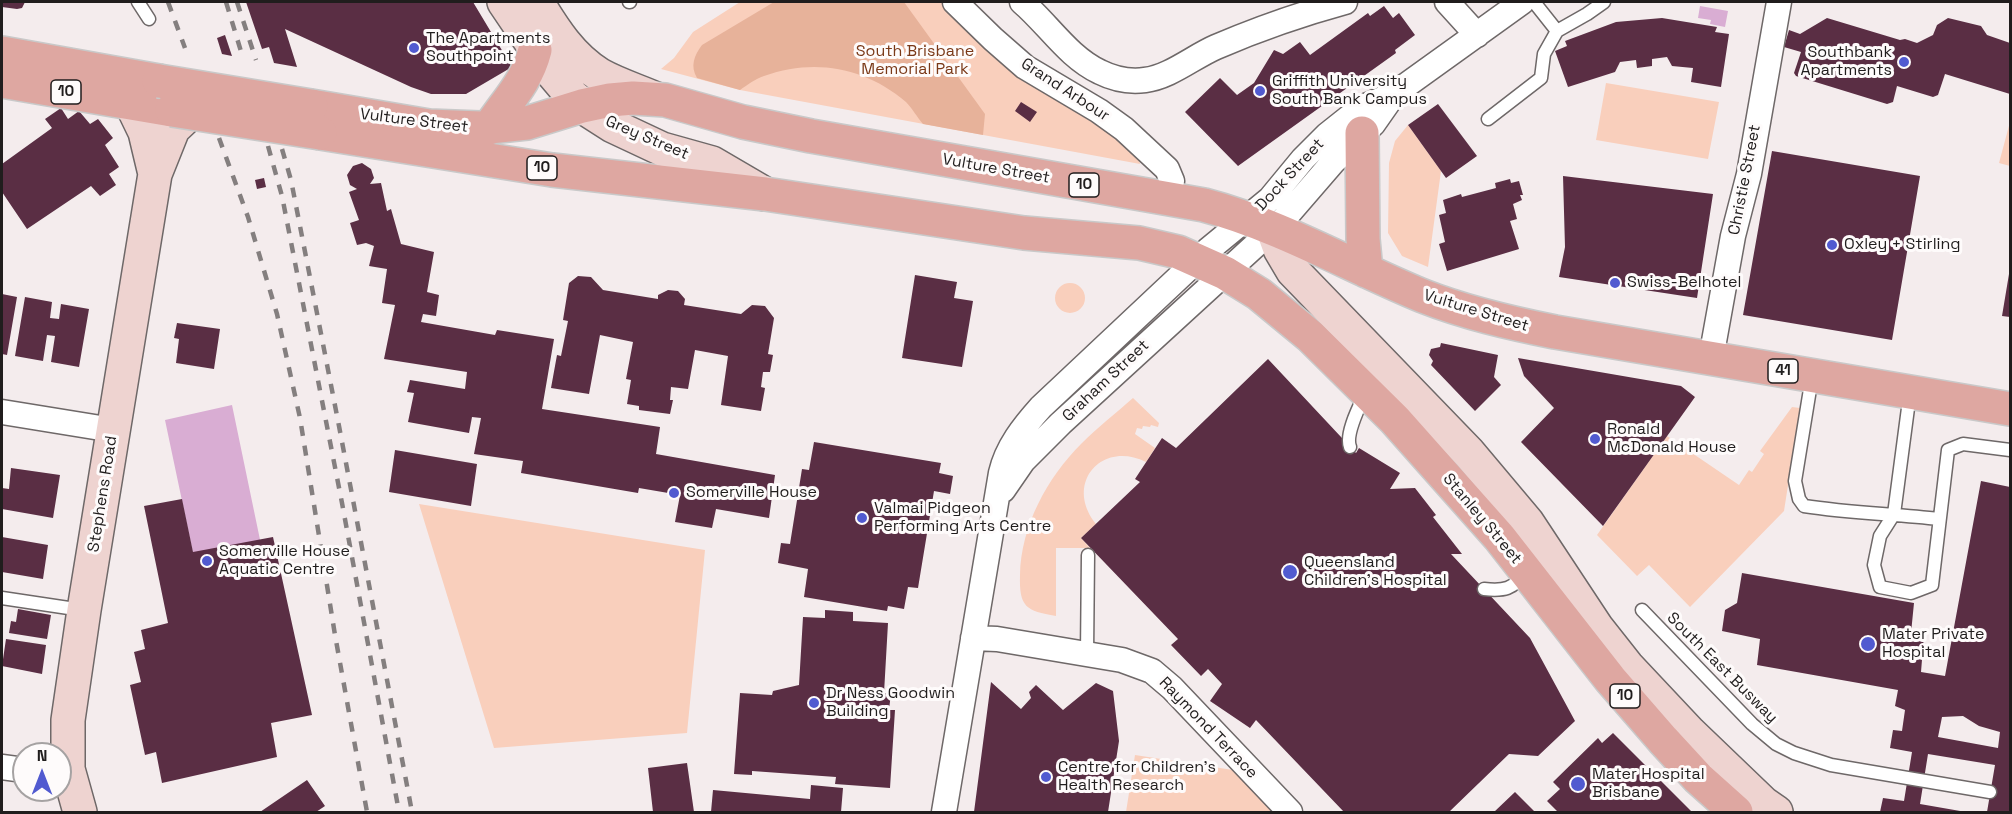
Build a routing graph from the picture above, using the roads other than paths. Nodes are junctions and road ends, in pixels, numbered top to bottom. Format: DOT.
graph roads {
  1 [pos="138,2"];
  2 [pos="504,2"];
  3 [pos="537,2"];
  4 [pos="955,2"];
  5 [pos="1022,2"];
  6 [pos="1345,2"];
  7 [pos="1447,2"];
  8 [pos="1522,2"];
  9 [pos="1534,2"];
  10 [pos="1604,2"];
  11 [pos="1779,2"];
  12 [pos="148,19"];
  13 [pos="1557,31"];
  14 [pos="1477,35"];
  15 [pos="535,50"];
  16 [pos="2,53"];
  17 [pos="2,81"];
  18 [pos="1394,94"];
  19 [pos="656,99"];
  20 [pos="131,103"];
  21 [pos="582,106"];
  22 [pos="180,115"];
  23 [pos="1488,119"];
  24 [pos="316,120"];
  25 [pos="489,128"];
  26 [pos="1362,134"];
  27 [pos="155,174"];
  28 [pos="1172,181"];
  29 [pos="765,194"];
  30 [pos="1260,224"];
  31 [pos="1211,266"];
  32 [pos="1366,271"];
  33 [pos="1711,358"];
  34 [pos="1813,375"];
  35 [pos="1366,391"];
  36 [pos="1910,392"];
  37 [pos="2010,409"];
  38 [pos="2,412"];
  39 [pos="113,430"];
  40 [pos="1350,447"];
  41 [pos="2010,450"];
  42 [pos="1509,500"];
  43 [pos="1894,514"];
  44 [pos="1940,519"];
  45 [pos="1088,555"];
  46 [pos="1525,555"];
  47 [pos="1484,589"];
  48 [pos="2,598"];
  49 [pos="84,610"];
  50 [pos="1642,610"];
  51 [pos="973,638"];
  52 [pos="1087,654"];
  53 [pos="66,742"];
  54 [pos="72,791"];
  55 [pos="1990,792"];
  56 [pos="80,813"];
  57 [pos="944,813"];
  58 [pos="1290,813"];
  59 [pos="1736,813"];
  60 [pos="1776,813"];
  1 -- 12 [label="lane"];
  2 -- 15 [label="street, Grey Street"];
  3 -- 19 [label="street"];
  4 -- 28 [label="street, Grand Arbour"];
  5 -- 6 [label="street"];
  7 -- 14 [label="street"];
  8 -- 14 [label="street, Dock Street"];
  9 -- 13 [label="lane"];
  10 -- 13 [label="lane"];
  11 -- 33 [label="street, Christie Street"];
  13 -- 23 [label="lane"];
  14 -- 18 [label="street, Dock Street"];
  15 -- 21 [label="street, Grey Street"];
  15 -- 25 [label="main road"];
  16 -- 24 [label="main road, Vulture Street / 10, bridge"];
  17 -- 20 [label="main road, Vulture Street / 10"];
  18 -- 26 [label="street, Dock Street"];
  18 -- 30 [label="street, Dock Street"];
  19 -- 21 [label="main road, Vulture Street / 10"];
  19 -- 30 [label="main road, Vulture Street / 10"];
  20 -- 22 [label="main road, Vulture Street / 10"];
  20 -- 27 [label="street, Stephens Road"];
  21 -- 25 [label="main road, Vulture Street / 10"];
  21 -- 29 [label="street, Grey Street"];
  22 -- 24 [label="main road, Vulture Street / 10, bridge"];
  22 -- 27 [label="street, Stephens Road"];
  24 -- 25 [label="main road, Vulture Street / 10"];
  24 -- 29 [label="main road, Vulture Street / 10"];
  26 -- 30 [label="street, Dock Street"];
  26 -- 32 [label="main road"];
  27 -- 39 [label="street, Stephens Road"];
  29 -- 31 [label="main road, Vulture Street / 10"];
  30 -- 31 [label="street, Graham Street"];
  30 -- 32 [label="main road, Vulture Street / 41"];
  30 -- 42 [label="street, Stanley Street / 10"];
  31 -- 35 [label="main road, Stanley Street / 10"];
  31 -- 51 [label="street, Graham Street"];
  32 -- 33 [label="main road, Vulture Street / 41"];
  33 -- 34 [label="main road, Vulture Street / 41"];
  34 -- 36 [label="main road, Vulture Street / 41"];
  34 -- 43 [label="lane"];
  35 -- 40 [label="lane"];
  35 -- 46 [label="main road, Stanley Street / 10"];
  36 -- 37 [label="main road, Vulture Street / 41"];
  36 -- 43 [label="lane"];
  38 -- 39 [label="street"];
  39 -- 49 [label="street, Stephens Road"];
  41 -- 44 [label="lane"];
  42 -- 46 [label="lane"];
  42 -- 60 [label="street, Stanley Street / 10"];
  43 -- 44 [label="lane"];
  43 -- 44 [label="lane"];
  45 -- 52 [label="lane"];
  46 -- 47 [label="lane"];
  46 -- 59 [label="main road, Stanley Street / 10"];
  48 -- 49 [label="lane"];
  49 -- 53 [label="street, Stephens Road"];
  50 -- 55 [label="lane, South East Busway"];
  51 -- 52 [label="street, Raymond Terrace"];
  51 -- 57 [label="street, Graham Street"];
  52 -- 58 [label="street, Raymond Terrace"];
  54 -- 56 [label="street, Stephens Road"];
}
